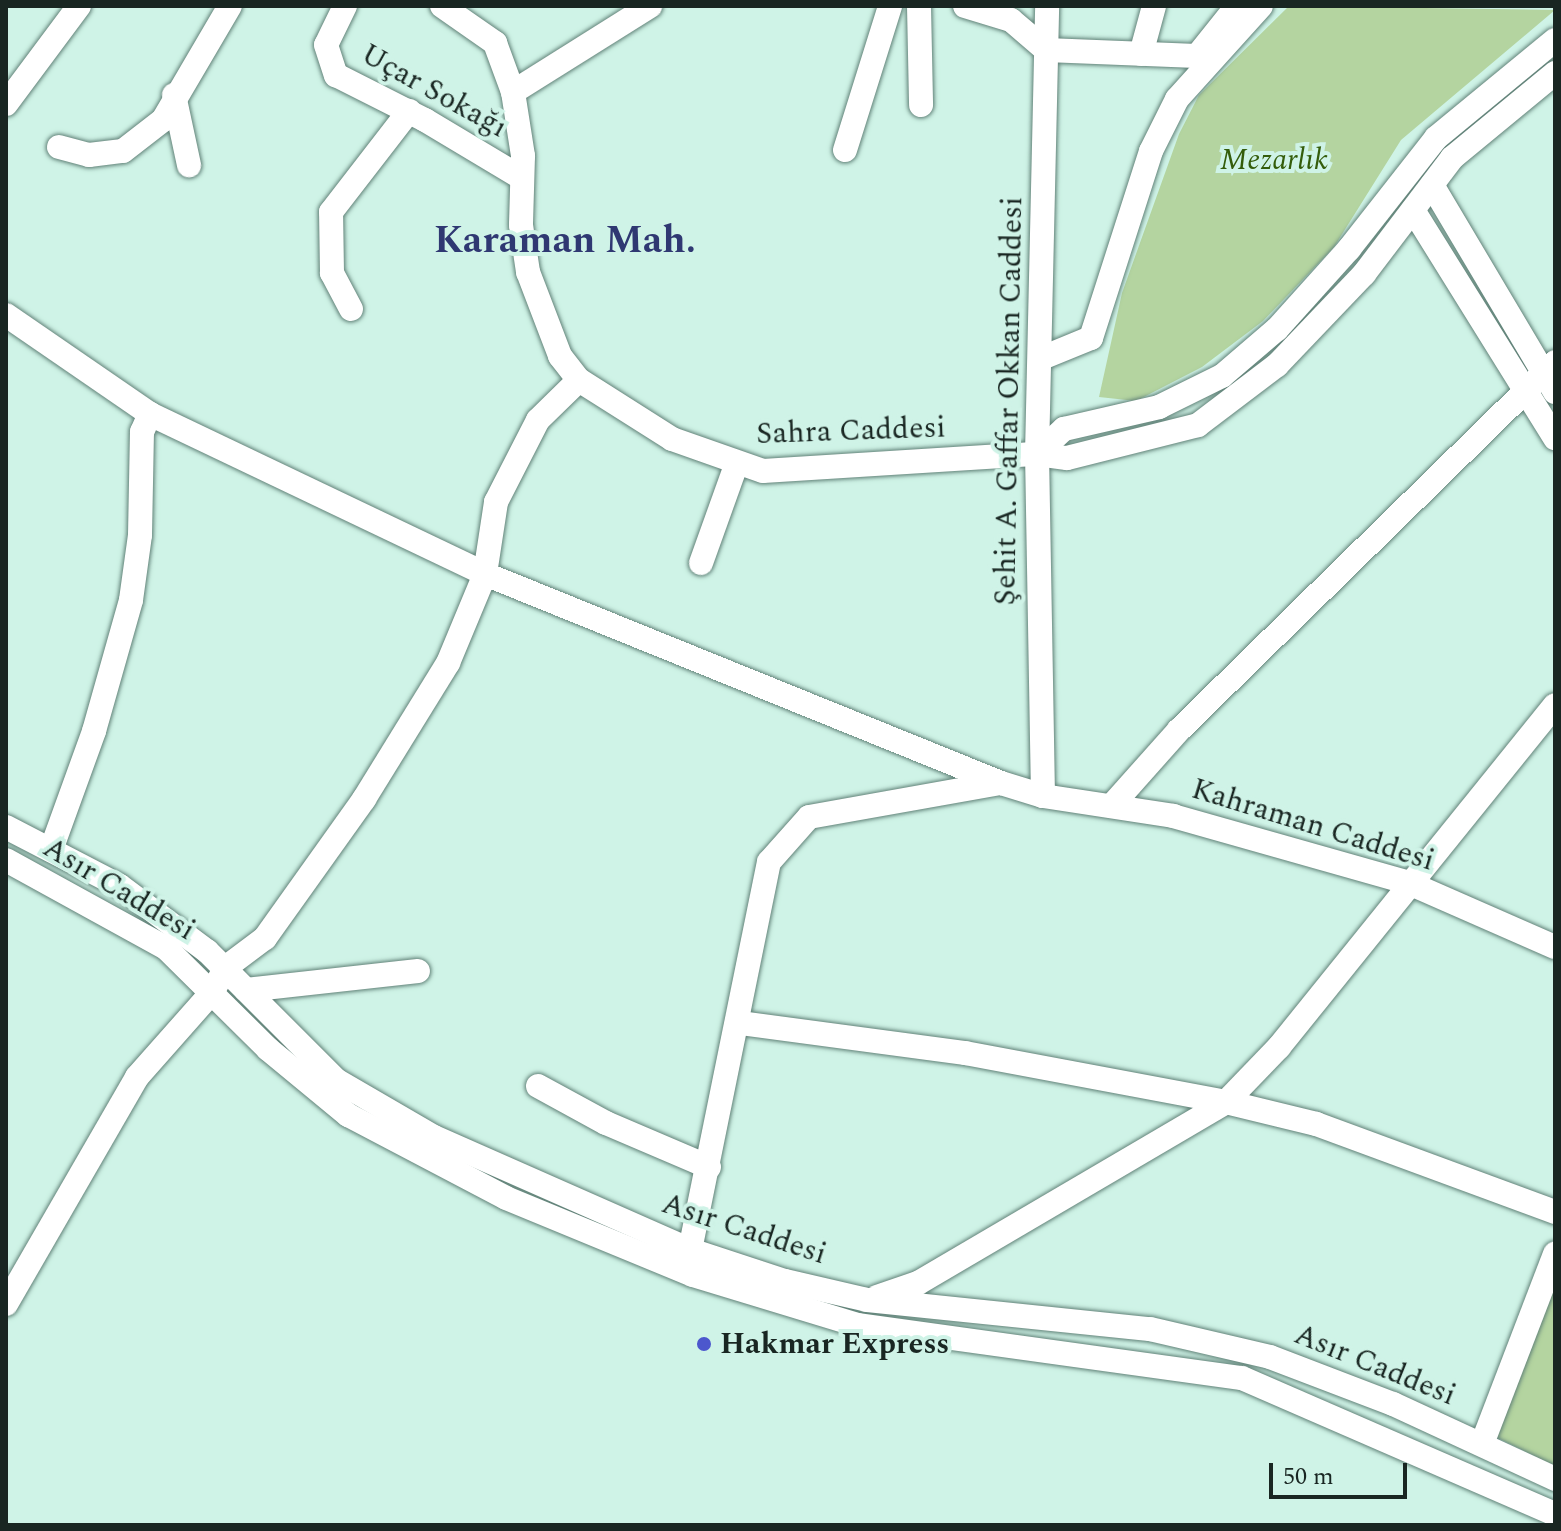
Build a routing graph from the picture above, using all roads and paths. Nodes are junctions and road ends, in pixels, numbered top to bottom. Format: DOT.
graph roads {
  1 [pos="79,6"];
  2 [pos="230,6"];
  3 [pos="345,6"];
  4 [pos="442,6"];
  5 [pos="650,6"];
  6 [pos="890,6"];
  7 [pos="919,6"];
  8 [pos="965,6"];
  9 [pos="1047,6"];
  10 [pos="1154,6"];
  11 [pos="1237,6"];
  12 [pos="1261,6"];
  13 [pos="1555,40"];
  14 [pos="1046,50"];
  15 [pos="1141,54"];
  16 [pos="1555,73"];
  17 [pos="513,92"];
  18 [pos="174,95"];
  19 [pos="6,104"];
  20 [pos="921,105"];
  21 [pos="409,111"];
  22 [pos="59,147"];
  23 [pos="845,150"];
  24 [pos="189,165"];
  25 [pos="522,178"];
  26 [pos="1432,185"];
  27 [pos="1413,210"];
  28 [pos="351,309"];
  29 [pos="6,315"];
  30 [pos="1042,358"];
  31 [pos="1544,379"];
  32 [pos="579,380"];
  33 [pos="150,414"];
  34 [pos="1555,438"];
  35 [pos="1037,454"];
  36 [pos="736,465"];
  37 [pos="701,563"];
  38 [pos="485,574"];
  39 [pos="1555,705"];
  40 [pos="1001,783"];
  41 [pos="1043,796"];
  42 [pos="1114,803"];
  43 [pos="6,827"];
  44 [pos="51,850"];
  45 [pos="6,860"];
  46 [pos="1409,883"];
  47 [pos="1555,947"];
  48 [pos="225,968"];
  49 [pos="418,971"];
  50 [pos="246,990"];
  51 [pos="213,991"];
  52 [pos="740,1023"];
  53 [pos="538,1086"];
  54 [pos="1226,1102"];
  55 [pos="709,1167"];
  56 [pos="1555,1212"];
  57 [pos="690,1250"];
  58 [pos="1555,1254"];
  59 [pos="867,1300"];
  60 [pos="6,1304"];
  61 [pos="1482,1444"];
  62 [pos="1555,1479"];
  63 [pos="1555,1514"];
  1 -- 19 [label="street"];
  2 -- 18 [label="street"];
  3 -- 21 [label="street, Uçar Sokağı"];
  4 -- 17 [label="street, Sahra Caddesi"];
  5 -- 17 [label="street"];
  6 -- 23 [label="street"];
  7 -- 20 [label="street"];
  8 -- 14 [label="street"];
  9 -- 14 [label="street, Şehit A. Gaffar Okkan Caddesi"];
  10 -- 15 [label="street"];
  11 -- 15 [label="street"];
  12 -- 30 [label="street"];
  13 -- 35 [label="street"];
  14 -- 15 [label="street"];
  14 -- 30 [label="street, Şehit A. Gaffar Okkan Caddesi"];
  16 -- 26 [label="street, Sahra Caddesi"];
  17 -- 25 [label="street, Sahra Caddesi"];
  18 -- 22 [label="street"];
  18 -- 24 [label="street"];
  21 -- 25 [label="street, Uçar Sokağı"];
  21 -- 28 [label="street"];
  25 -- 32 [label="street, Sahra Caddesi"];
  26 -- 27 [label="street, Sahra Caddesi"];
  26 -- 31 [label="street"];
  27 -- 31 [label="street"];
  27 -- 35 [label="street, Sahra Caddesi"];
  29 -- 33 [label="street, Kahraman Caddesi"];
  30 -- 35 [label="street, Şehit A. Gaffar Okkan Caddesi"];
  31 -- 34 [label="street"];
  31 -- 42 [label="street"];
  32 -- 36 [label="street, Sahra Caddesi"];
  32 -- 38 [label="street"];
  33 -- 38 [label="street, Kahraman Caddesi"];
  33 -- 44 [label="street"];
  35 -- 36 [label="street, Sahra Caddesi"];
  35 -- 41 [label="street, Şehit A. Gaffar Okkan Caddesi"];
  36 -- 37 [label="street"];
  38 -- 40 [label="street, Kahraman Caddesi"];
  38 -- 48 [label="street"];
  39 -- 46 [label="street"];
  40 -- 41 [label="street, Kahraman Caddesi"];
  40 -- 52 [label="street"];
  41 -- 42 [label="street, Kahraman Caddesi"];
  42 -- 46 [label="street, Kahraman Caddesi"];
  43 -- 44 [label="street, Asır Caddesi"];
  44 -- 48 [label="street, Asır Caddesi"];
  45 -- 51 [label="street, Asır Caddesi"];
  46 -- 47 [label="street, Kahraman Caddesi"];
  46 -- 54 [label="street"];
  48 -- 50 [label="street, Asır Caddesi"];
  48 -- 51 [label="street"];
  49 -- 50 [label="street"];
  50 -- 57 [label="street, Asır Caddesi"];
  51 -- 60 [label="street"];
  51 -- 63 [label="street, Asır Caddesi"];
  52 -- 54 [label="street"];
  52 -- 55 [label="street"];
  53 -- 55 [label="street"];
  54 -- 56 [label="street"];
  54 -- 59 [label="street"];
  55 -- 57 [label="street"];
  57 -- 59 [label="street, Asır Caddesi"];
  58 -- 61 [label="street"];
  59 -- 61 [label="street, Asır Caddesi"];
  61 -- 62 [label="street, Asır Caddesi"];
}
